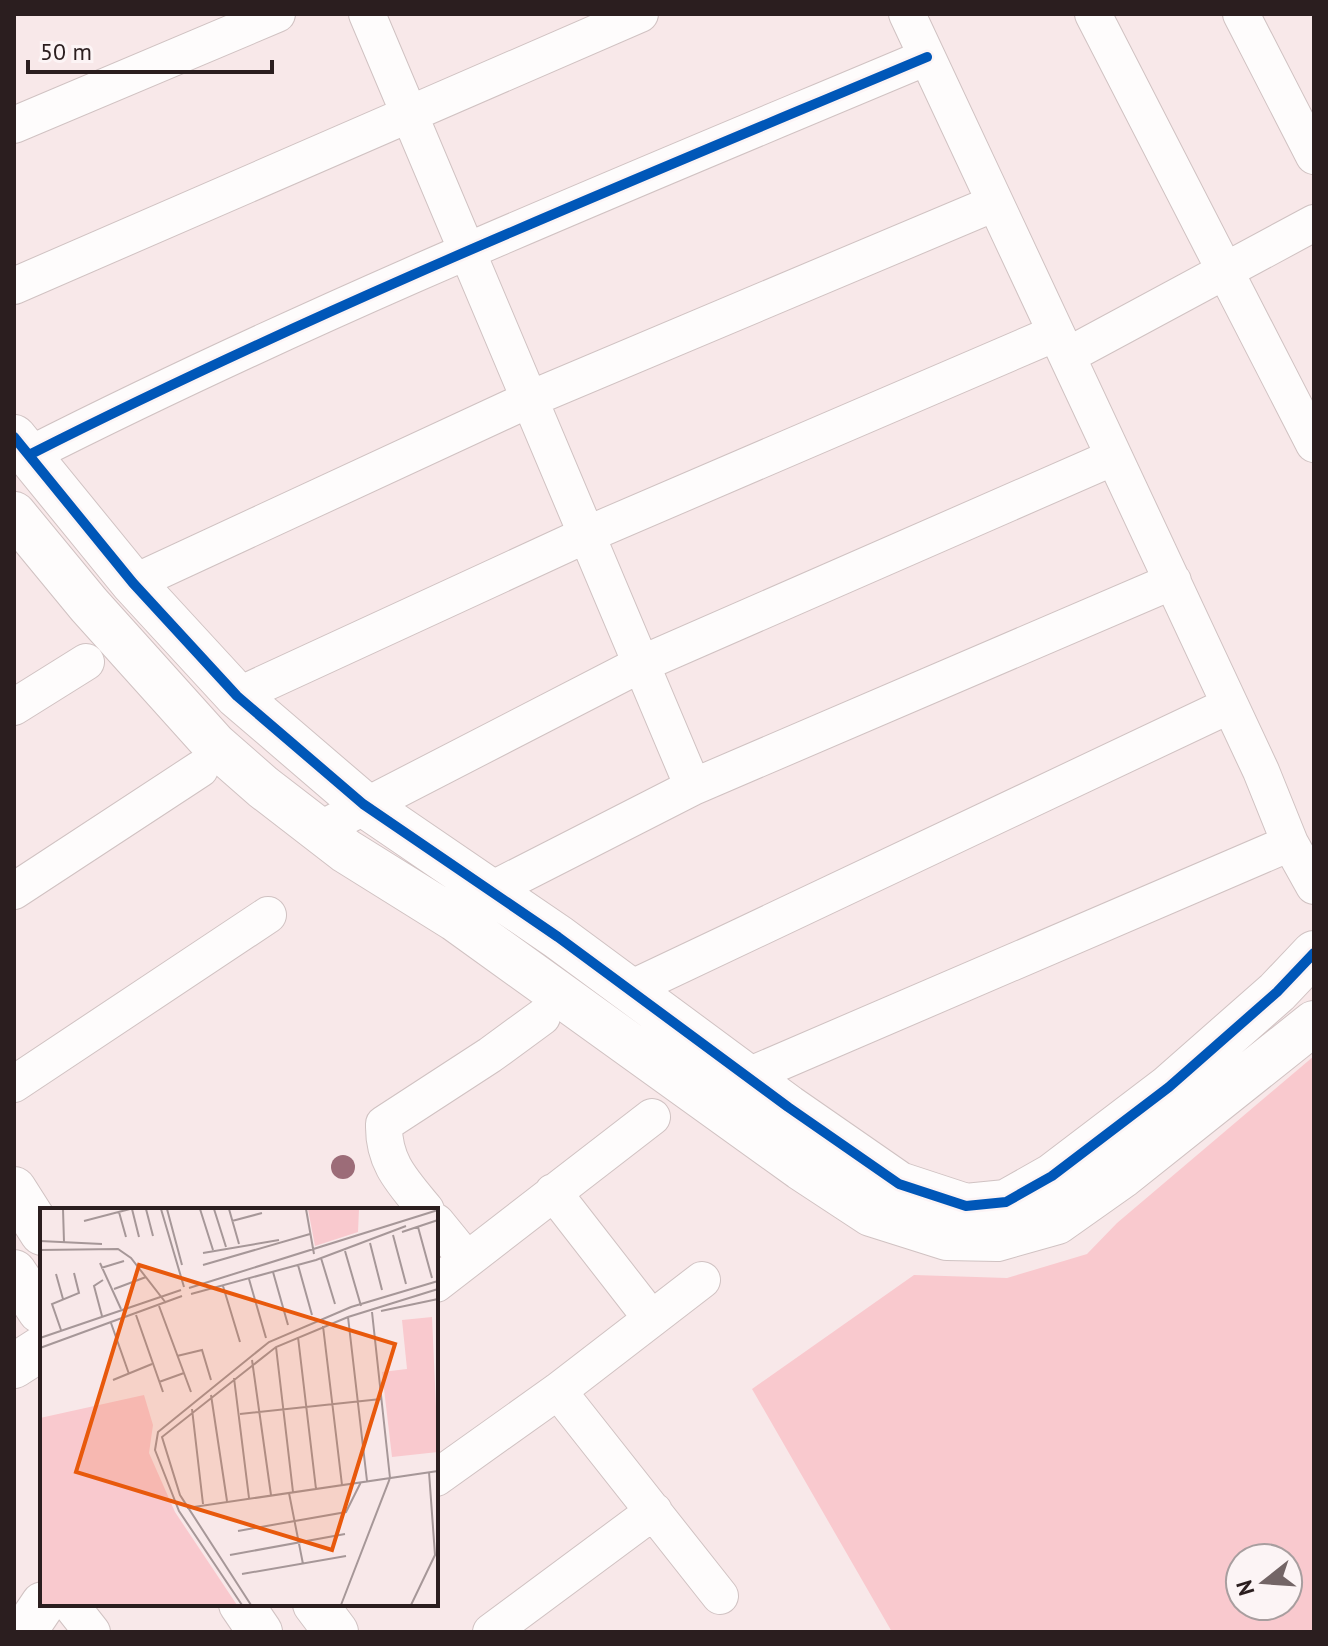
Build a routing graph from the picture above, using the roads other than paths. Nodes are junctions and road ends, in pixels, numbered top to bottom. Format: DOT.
graph roads {
  1 [pos="277,14"];
  2 [pos="367,14"];
  3 [pos="640,14"];
  4 [pos="907,14"];
  5 [pos="1093,14"];
  6 [pos="1241,14"];
  7 [pos="927,57"];
  8 [pos="410,116"];
  9 [pos="14,125"];
  10 [pos="1314,156"];
  11 [pos="995,203"];
  12 [pos="1314,223"];
  13 [pos="467,251"];
  14 [pos="1225,271"];
  15 [pos="14,286"];
  16 [pos="1061,344"];
  17 [pos="530,399"];
  18 [pos="1314,444"];
  19 [pos="21,446"];
  20 [pos="1114,457"];
  21 [pos="14,514"];
  22 [pos="586,535"];
  23 [pos="1173,581"];
  24 [pos="133,583"];
  25 [pos="86,662"];
  26 [pos="641,664"];
  27 [pos="237,696"];
  28 [pos="1230,705"];
  29 [pos="14,707"];
  30 [pos="200,769"];
  31 [pos="693,787"];
  32 [pos="363,804"];
  33 [pos="319,830"];
  34 [pos="1290,843"];
  35 [pos="1314,886"];
  36 [pos="491,890"];
  37 [pos="14,891"];
  38 [pos="268,915"];
  39 [pos="1314,953"];
  40 [pos="630,989"];
  41 [pos="542,1017"];
  42 [pos="1314,1023"];
  43 [pos="748,1076"];
  44 [pos="14,1084"];
  45 [pos="652,1117"];
  46 [pos="14,1189"];
  47 [pos="553,1192"];
  48 [pos="424,1208"];
  49 [pos="438,1224"];
  50 [pos="40,1230"];
  51 [pos="467,1260"];
  52 [pos="14,1272"];
  53 [pos="702,1280"];
  54 [pos="438,1282"];
  55 [pos="651,1318"];
  56 [pos="36,1327"];
  57 [pos="14,1366"];
  58 [pos="558,1391"];
  59 [pos="438,1477"];
  60 [pos="654,1511"];
  61 [pos="720,1596"];
  62 [pos="42,1606"];
  63 [pos="72,1606"];
  64 [pos="242,1606"];
  65 [pos="316,1606"];
  66 [pos="24,1632"];
  67 [pos="92,1632"];
  68 [pos="260,1632"];
  69 [pos="336,1632"];
  70 [pos="491,1632"];
  1 -- 9 [label="street"];
  2 -- 8 [label="street"];
  3 -- 8 [label="street"];
  4 -- 7 [label="street"];
  5 -- 14 [label="street"];
  6 -- 10 [label="street"];
  7 -- 11 [label="street"];
  7 -- 13 [label="street"];
  8 -- 13 [label="street"];
  8 -- 15 [label="street"];
  11 -- 16 [label="street"];
  11 -- 17 [label="street"];
  12 -- 14 [label="street"];
  13 -- 17 [label="street"];
  13 -- 19 [label="street"];
  14 -- 16 [label="street"];
  14 -- 18 [label="street"];
  16 -- 20 [label="street"];
  16 -- 22 [label="street"];
  17 -- 22 [label="street"];
  17 -- 24 [label="street"];
  19 -- 24 [label="street"];
  20 -- 23 [label="street"];
  20 -- 26 [label="street"];
  21 -- 33 [label="street"];
  22 -- 26 [label="street"];
  22 -- 27 [label="street"];
  23 -- 28 [label="street"];
  23 -- 31 [label="street"];
  24 -- 27 [label="street"];
  25 -- 29 [label="street"];
  26 -- 31 [label="street"];
  26 -- 32 [label="street"];
  27 -- 32 [label="street"];
  28 -- 34 [label="street"];
  28 -- 40 [label="street"];
  30 -- 37 [label="street"];
  31 -- 36 [label="street"];
  32 -- 33 [label="street"];
  32 -- 36 [label="street"];
  33 -- 42 [label="street"];
  34 -- 35 [label="street"];
  34 -- 43 [label="street"];
  36 -- 40 [label="street"];
  38 -- 44 [label="street"];
  39 -- 43 [label="street"];
  40 -- 43 [label="street"];
  41 -- 48 [label="street"];
  45 -- 47 [label="street"];
  46 -- 50 [label="street"];
  47 -- 51 [label="street"];
  47 -- 55 [label="street"];
  49 -- 51 [label="street"];
  51 -- 54 [label="street"];
  52 -- 56 [label="street"];
  53 -- 55 [label="street"];
  55 -- 58 [label="street"];
  56 -- 57 [label="street"];
  58 -- 59 [label="street"];
  58 -- 60 [label="street"];
  60 -- 61 [label="street"];
  60 -- 70 [label="street"];
  62 -- 66 [label="street"];
  63 -- 67 [label="street"];
  64 -- 68 [label="street"];
  65 -- 69 [label="street"];
}
